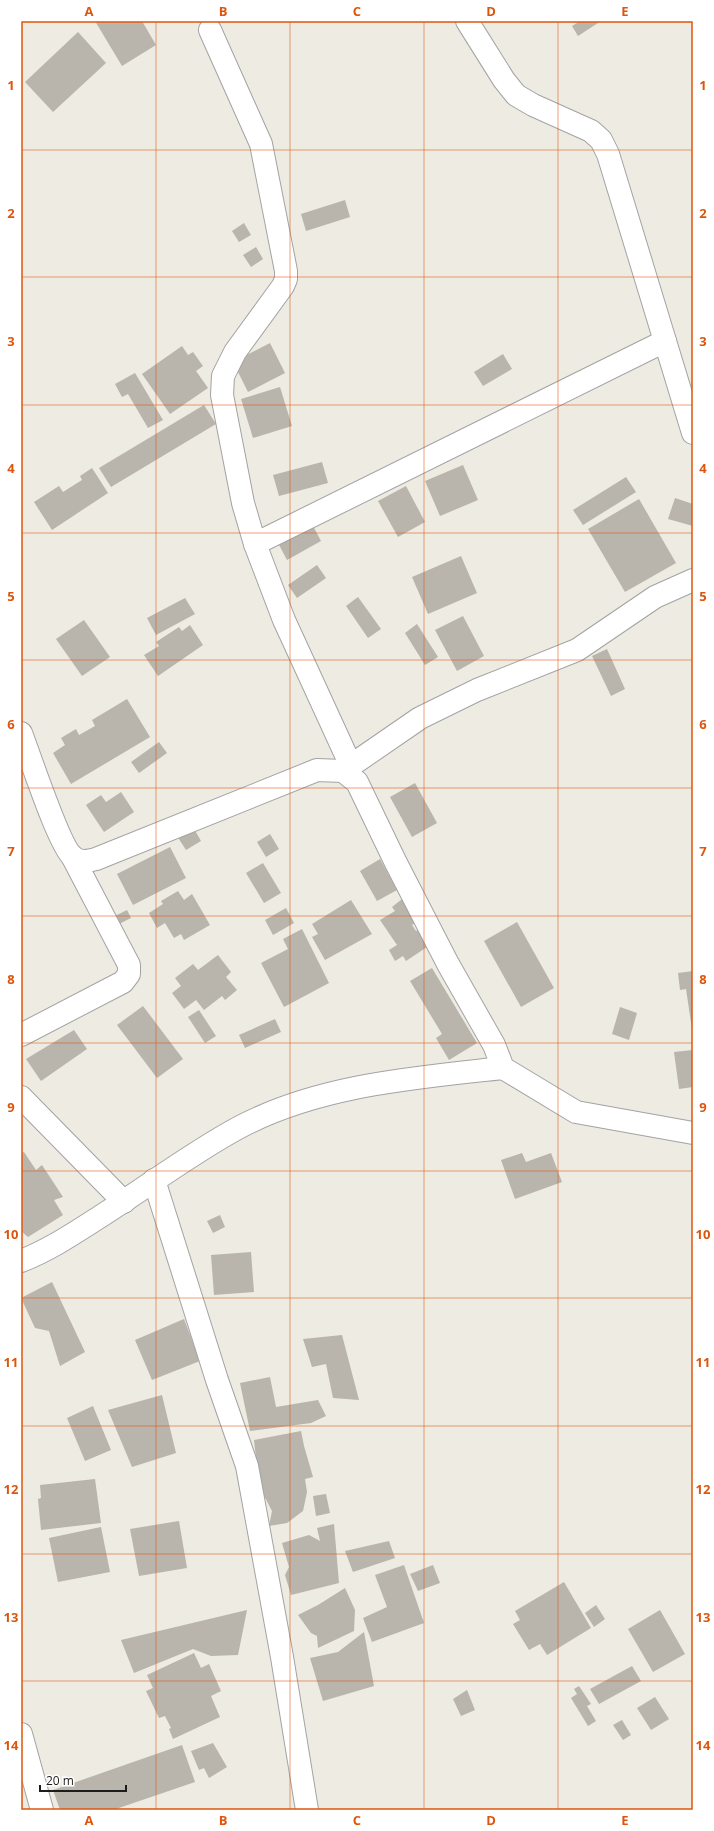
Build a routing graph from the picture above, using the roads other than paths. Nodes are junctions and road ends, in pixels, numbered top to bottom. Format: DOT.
graph roads {
  1 [pos="467,21"];
  2 [pos="210,30"];
  3 [pos="665,341"];
  4 [pos="693,433"];
  5 [pos="255,544"];
  6 [pos="693,580"];
  7 [pos="21,733"];
  8 [pos="347,768"];
  9 [pos="72,856"];
  10 [pos="21,1035"];
  11 [pos="502,1068"];
  12 [pos="21,1097"];
  13 [pos="693,1133"];
  14 [pos="154,1180"];
  15 [pos="124,1202"];
  16 [pos="21,1261"];
  17 [pos="21,1734"];
  18 [pos="42,1810"];
  19 [pos="307,1810"];
  1 -- 3 [label="street"];
  2 -- 5 [label="street"];
  3 -- 4 [label="street"];
  3 -- 5 [label="street"];
  5 -- 8 [label="street"];
  6 -- 8 [label="street"];
  7 -- 9 [label="street"];
  8 -- 9 [label="street"];
  8 -- 11 [label="street"];
  9 -- 10 [label="street"];
  11 -- 13 [label="street"];
  11 -- 14 [label="street"];
  12 -- 15 [label="street"];
  14 -- 15 [label="street"];
  14 -- 19 [label="street"];
  15 -- 16 [label="street"];
  17 -- 18 [label="street"];
}
